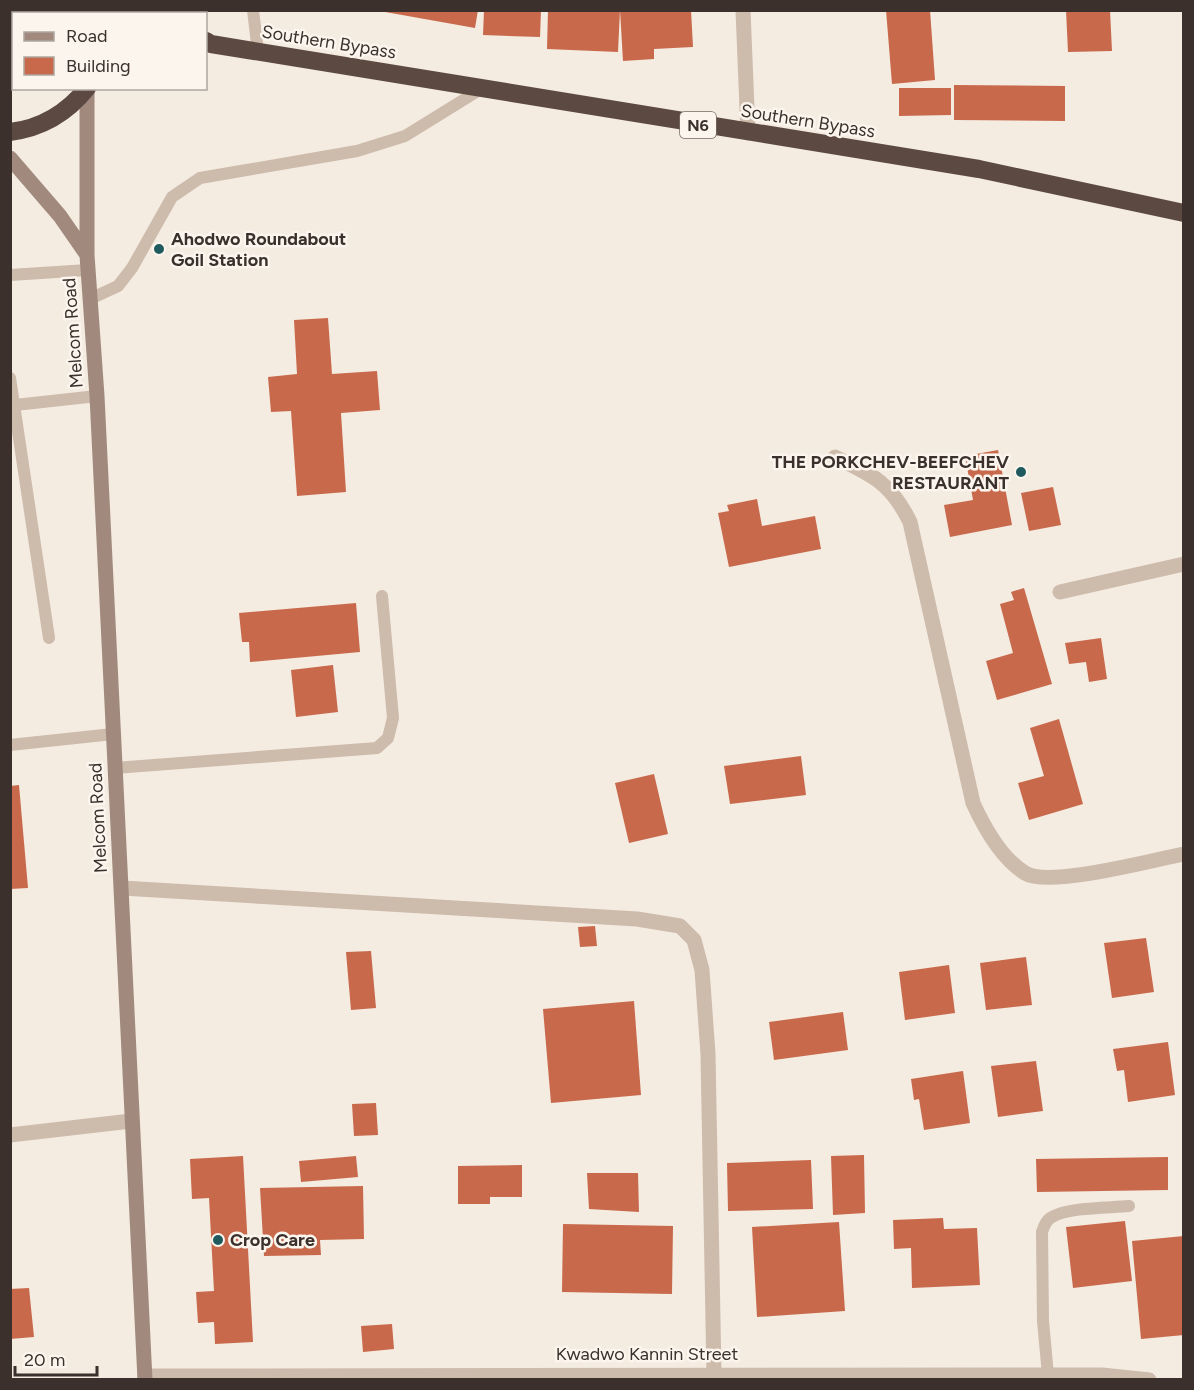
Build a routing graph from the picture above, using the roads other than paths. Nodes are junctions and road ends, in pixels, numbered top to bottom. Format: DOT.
graph roads {
  1 [pos="253,10"];
  2 [pos="743,10"];
  3 [pos="207,43"];
  4 [pos="258,52"];
  5 [pos="481,89"];
  6 [pos="86,90"];
  7 [pos="87,90"];
  8 [pos="10,132"];
  9 [pos="747,133"];
  10 [pos="10,158"];
  11 [pos="1184,213"];
  12 [pos="88,263"];
  13 [pos="10,275"];
  14 [pos="90,299"];
  15 [pos="10,378"];
  16 [pos="97,396"];
  17 [pos="15,405"];
  18 [pos="835,457"];
  19 [pos="1184,564"];
  20 [pos="1060,592"];
  21 [pos="382,596"];
  22 [pos="49,638"];
  23 [pos="113,734"];
  24 [pos="10,745"];
  25 [pos="115,768"];
  26 [pos="1184,854"];
  27 [pos="122,888"];
  28 [pos="130,1121"];
  29 [pos="10,1135"];
  30 [pos="1129,1206"];
  31 [pos="714,1374"];
  32 [pos="1048,1375"];
  33 [pos="440,1376"];
  34 [pos="780,1377"];
  35 [pos="145,1378"];
  36 [pos="1149,1380"];
  1 -- 4 [label="lane"];
  2 -- 9 [label="street"];
  3 -- 4 [label="highway, Southern Bypass / N6"];
  4 -- 5 [label="highway, Southern Bypass / N6"];
  5 -- 9 [label="highway, Southern Bypass / N6"];
  5 -- 14 [label="lane"];
  6 -- 8 [label="highway"];
  7 -- 12 [label="main road, Melcom Road"];
  9 -- 11 [label="highway, Southern Bypass / N6"];
  10 -- 12 [label="main road, Melcom Road"];
  12 -- 13 [label="lane"];
  12 -- 14 [label="main road, Melcom Road"];
  14 -- 16 [label="main road, Melcom Road"];
  15 -- 17 [label="lane"];
  16 -- 17 [label="lane"];
  16 -- 23 [label="main road, Melcom Road"];
  17 -- 22 [label="lane"];
  18 -- 26 [label="street"];
  19 -- 20 [label="street"];
  21 -- 25 [label="lane"];
  23 -- 24 [label="lane"];
  23 -- 25 [label="main road, Melcom Road"];
  25 -- 27 [label="main road, Melcom Road"];
  27 -- 28 [label="main road, Melcom Road"];
  27 -- 31 [label="street"];
  28 -- 29 [label="street"];
  28 -- 35 [label="main road, Melcom Road"];
  30 -- 32 [label="lane"];
  31 -- 33 [label="street, Kwadwo Kannin Street"];
  31 -- 34 [label="street, Kwadwo Kannin Street"];
  32 -- 34 [label="street, Kwadwo Kannin Street"];
  32 -- 36 [label="street, Kwadwo Kannin Street"];
  33 -- 35 [label="street, Kwadwo Kannin Street"];
}
